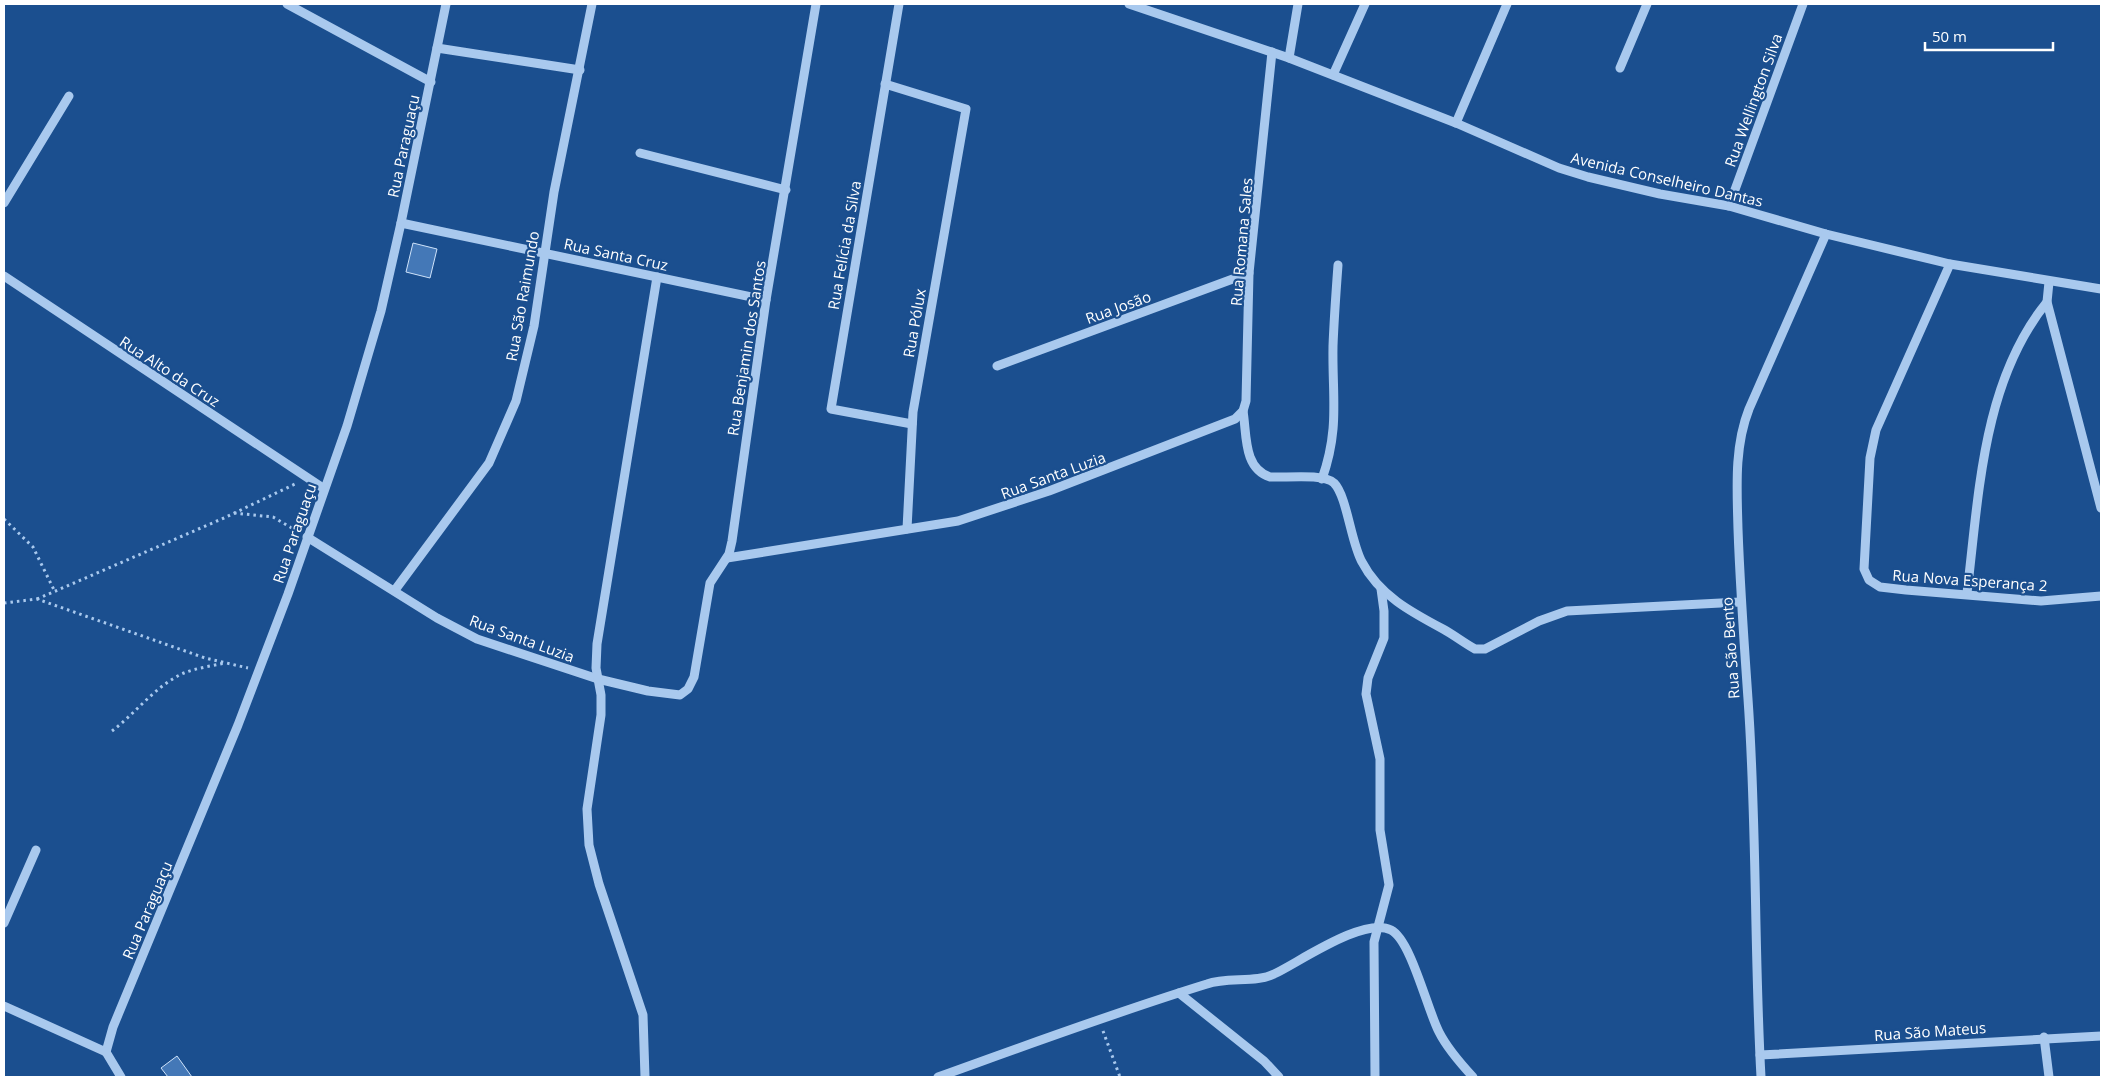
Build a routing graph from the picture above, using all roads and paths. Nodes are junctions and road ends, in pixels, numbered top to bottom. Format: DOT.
graph roads {
  1 [pos="287,4"];
  2 [pos="446,4"];
  3 [pos="592,4"];
  4 [pos="816,4"];
  5 [pos="899,4"];
  6 [pos="1129,4"];
  7 [pos="1298,4"];
  8 [pos="1365,4"];
  9 [pos="1507,4"];
  10 [pos="1647,4"];
  11 [pos="1803,4"];
  12 [pos="437,48"];
  13 [pos="1272,52"];
  14 [pos="1289,58"];
  15 [pos="1620,68"];
  16 [pos="580,70"];
  17 [pos="1333,75"];
  18 [pos="431,82"];
  19 [pos="885,84"];
  20 [pos="69,96"];
  21 [pos="1456,123"];
  22 [pos="640,153"];
  23 [pos="786,190"];
  24 [pos="4,203"];
  25 [pos="1729,206"];
  26 [pos="402,223"];
  27 [pos="1826,234"];
  28 [pos="545,253"];
  29 [pos="1950,264"];
  30 [pos="1338,265"];
  31 [pos="1249,273"];
  32 [pos="4,276"];
  33 [pos="657,277"];
  34 [pos="2049,282"];
  35 [pos="2101,289"];
  36 [pos="766,300"];
  37 [pos="2047,302"];
  38 [pos="997,366"];
  39 [pos="1243,411"];
  40 [pos="912,424"];
  41 [pos="308,478"];
  42 [pos="1322,478"];
  43 [pos="323,488"];
  44 [pos="2101,508"];
  45 [pos="234,513"];
  46 [pos="4,519"];
  47 [pos="907,530"];
  48 [pos="307,537"];
  49 [pos="727,558"];
  50 [pos="1380,587"];
  51 [pos="395,590"];
  52 [pos="55,592"];
  53 [pos="1967,593"];
  54 [pos="2101,596"];
  55 [pos="37,599"];
  56 [pos="1740,602"];
  57 [pos="4,603"];
  58 [pos="226,663"];
  59 [pos="259,670"];
  60 [pos="598,679"];
  61 [pos="688,689"];
  62 [pos="112,731"];
  63 [pos="36,850"];
  64 [pos="4,923"];
  65 [pos="1376,928"];
  66 [pos="1179,993"];
  67 [pos="4,1006"];
  68 [pos="1099,1019"];
  69 [pos="2101,1036"];
  70 [pos="2044,1037"];
  71 [pos="106,1052"];
  72 [pos="1760,1055"];
  73 [pos="121,1077"];
  74 [pos="645,1077"];
  75 [pos="938,1077"];
  76 [pos="1120,1077"];
  77 [pos="1279,1077"];
  78 [pos="1375,1077"];
  79 [pos="1473,1077"];
  80 [pos="1761,1077"];
  81 [pos="2049,1077"];
  1 -- 18 [label="street"];
  2 -- 12 [label="street, Rua Paraguaçu"];
  3 -- 16 [label="street, Rua São Raimundo"];
  4 -- 23 [label="street, Rua Benjamin dos Santos"];
  5 -- 19 [label="street, Rua Felícia da Silva"];
  6 -- 13 [label="street, Avenida Conselheiro Dantas"];
  7 -- 14 [label="street"];
  8 -- 17 [label="street"];
  9 -- 21 [label="street"];
  10 -- 15 [label="street"];
  11 -- 25 [label="street, Rua Wellington Silva"];
  12 -- 16 [label="street"];
  12 -- 18 [label="street, Rua Paraguaçu"];
  13 -- 14 [label="street, Avenida Conselheiro Dantas"];
  13 -- 31 [label="street, Rua Romana Sales"];
  14 -- 17 [label="street, Avenida Conselheiro Dantas"];
  16 -- 28 [label="street, Rua São Raimundo"];
  17 -- 21 [label="street, Avenida Conselheiro Dantas"];
  18 -- 26 [label="street, Rua Paraguaçu"];
  19 -- 40 [label="street, Rua Pólux"];
  19 -- 40 [label="street, Rua Felícia da Silva"];
  20 -- 24 [label="street"];
  21 -- 25 [label="street, Avenida Conselheiro Dantas"];
  22 -- 23 [label="street"];
  23 -- 36 [label="street, Rua Benjamin dos Santos"];
  25 -- 27 [label="street, Avenida Conselheiro Dantas"];
  26 -- 28 [label="street, Rua Santa Cruz"];
  26 -- 43 [label="street, Rua Paraguaçu"];
  27 -- 29 [label="street, Avenida Conselheiro Dantas"];
  27 -- 56 [label="street, Rua São Bento"];
  28 -- 33 [label="street, Rua Santa Cruz"];
  28 -- 51 [label="street, Rua São Raimundo"];
  29 -- 34 [label="street, Avenida Conselheiro Dantas"];
  29 -- 53 [label="street, Rua Nova Esperança 2"];
  30 -- 42 [label="street"];
  31 -- 38 [label="street, Rua Josão"];
  31 -- 39 [label="street, Rua Romana Sales"];
  32 -- 41 [label="street, Rua Alto da Cruz"];
  33 -- 36 [label="street, Rua Santa Cruz"];
  33 -- 60 [label="street"];
  34 -- 35 [label="street, Avenida Conselheiro Dantas"];
  34 -- 37 [label="street"];
  36 -- 49 [label="street, Rua Benjamin dos Santos"];
  37 -- 44 [label="street"];
  37 -- 53 [label="street"];
  39 -- 42 [label="street, Rua Romana Sales"];
  39 -- 47 [label="street, Rua Santa Luzia"];
  40 -- 47 [label="street, Rua Pólux"];
  41 -- 43 [label="street, Rua Alto da Cruz"];
  41 -- 45 [label="path"];
  42 -- 50 [label="street"];
  43 -- 48 [label="street, Rua Paraguaçu"];
  45 -- 48 [label="path"];
  45 -- 52 [label="path"];
  46 -- 52 [label="path"];
  47 -- 49 [label="street, Rua Santa Luzia"];
  48 -- 51 [label="street, Rua Santa Luzia"];
  48 -- 59 [label="street, Rua Paraguaçu"];
  49 -- 61 [label="street, Rua Benjamin dos Santos"];
  50 -- 56 [label="street"];
  50 -- 65 [label="street"];
  51 -- 60 [label="street, Rua Santa Luzia"];
  52 -- 55 [label="path"];
  53 -- 54 [label="street, Rua Nova Esperança 2"];
  55 -- 57 [label="path"];
  55 -- 58 [label="path"];
  56 -- 72 [label="street, Rua São Bento"];
  58 -- 59 [label="path"];
  58 -- 62 [label="path"];
  59 -- 71 [label="street, Rua Paraguaçu"];
  60 -- 61 [label="street, Rua Santa Luzia"];
  60 -- 74 [label="street"];
  63 -- 64 [label="street"];
  65 -- 66 [label="street"];
  65 -- 78 [label="street"];
  65 -- 79 [label="street"];
  66 -- 68 [label="street"];
  66 -- 77 [label="street"];
  67 -- 71 [label="street"];
  68 -- 75 [label="street"];
  68 -- 76 [label="path"];
  69 -- 70 [label="street, Rua São Mateus"];
  70 -- 72 [label="street, Rua São Mateus"];
  70 -- 81 [label="street"];
  71 -- 73 [label="street"];
  72 -- 80 [label="street, Rua São Bento"];
}
